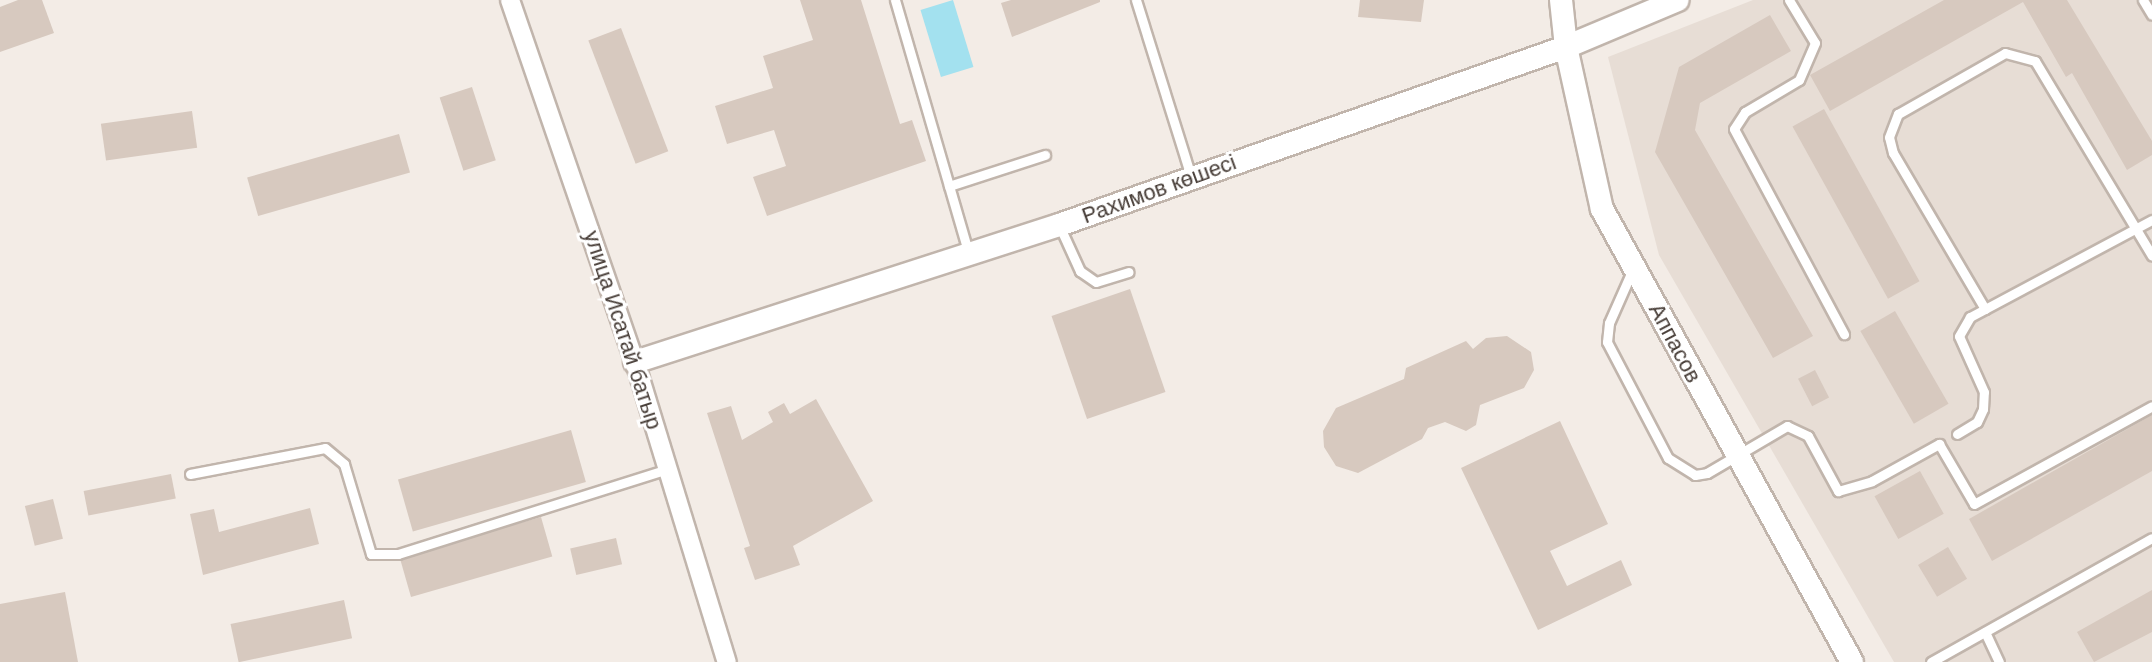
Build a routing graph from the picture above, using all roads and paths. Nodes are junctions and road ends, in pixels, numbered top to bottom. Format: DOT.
graph roads {
  1 [pos="510,0"];
  2 [pos="895,0"];
  3 [pos="1136,0"];
  4 [pos="1561,0"];
  5 [pos="1678,0"];
  6 [pos="1789,0"];
  7 [pos="2143,0"];
  8 [pos="2152,15"];
  9 [pos="1566,47"];
  10 [pos="1045,155"];
  11 [pos="1191,177"];
  12 [pos="949,186"];
  13 [pos="2152,220"];
  14 [pos="1059,225"];
  15 [pos="2137,228"];
  16 [pos="969,254"];
  17 [pos="2152,256"];
  18 [pos="1634,267"];
  19 [pos="1129,272"];
  20 [pos="1985,309"];
  21 [pos="1844,334"];
  22 [pos="635,362"];
  23 [pos="2152,406"];
  24 [pos="1957,434"];
  25 [pos="1735,454"];
  26 [pos="667,469"];
  27 [pos="190,474"];
  28 [pos="2152,538"];
  29 [pos="1985,632"];
  30 [pos="727,662"];
  31 [pos="1852,662"];
  32 [pos="1931,662"];
  33 [pos="1999,662"];
  1 -- 22 [label="street, улица Исатай батыр"];
  2 -- 12 [label="lane"];
  3 -- 11 [label="lane"];
  4 -- 9 [label="street, Аппасов"];
  5 -- 9 [label="street, Рахимов көшесі"];
  6 -- 21 [label="lane"];
  7 -- 8 [label="lane"];
  9 -- 11 [label="street, Рахимов көшесі"];
  9 -- 18 [label="street, Аппасов"];
  10 -- 12 [label="lane"];
  11 -- 14 [label="street, Рахимов көшесі"];
  12 -- 16 [label="lane"];
  13 -- 15 [label="lane"];
  14 -- 16 [label="street, Рахимов көшесі"];
  14 -- 19 [label="lane"];
  15 -- 17 [label="lane"];
  15 -- 20 [label="lane"];
  15 -- 20 [label="lane"];
  16 -- 22 [label="street, Рахимов көшесі"];
  18 -- 25 [label="street, Аппасов"];
  18 -- 25 [label="lane"];
  20 -- 24 [label="lane"];
  22 -- 26 [label="street, улица Исатай батыр"];
  23 -- 25 [label="lane"];
  25 -- 31 [label="street, Аппасов"];
  26 -- 27 [label="lane"];
  26 -- 30 [label="street, улица Исатай батыр"];
  28 -- 29 [label="lane"];
  29 -- 32 [label="lane"];
  29 -- 33 [label="lane"];
}
